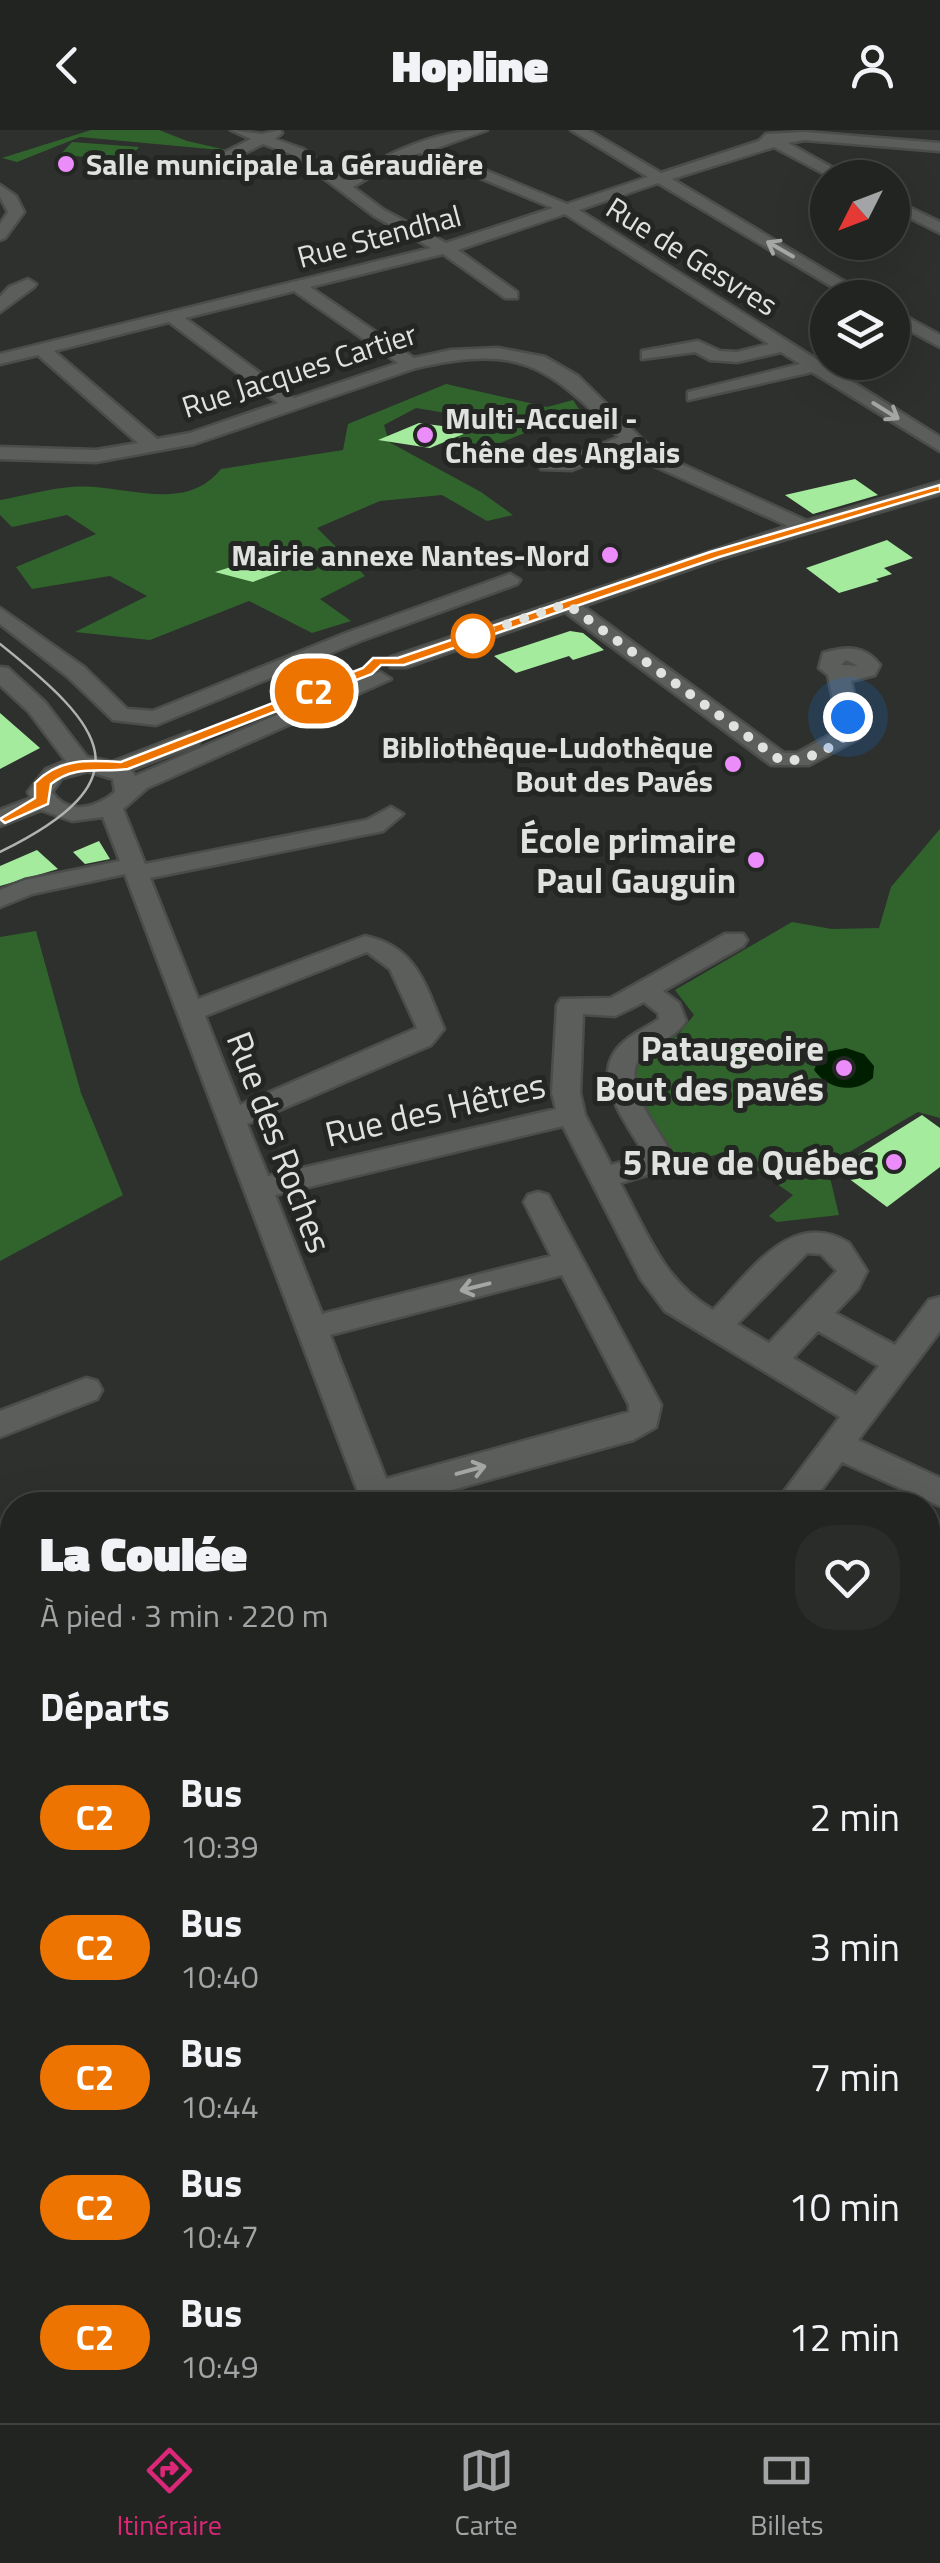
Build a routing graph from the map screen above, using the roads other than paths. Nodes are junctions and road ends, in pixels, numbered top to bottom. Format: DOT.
graph roads {
  1 [pos="238,130"];
  2 [pos="480,130"];
  3 [pos="578,130"];
  4 [pos="742,130"];
  5 [pos="811,133"];
  6 [pos="272,135"];
  7 [pos="772,141"];
  8 [pos="418,146"];
  9 [pos="940,147"];
  10 [pos="224,158"];
  11 [pos="810,161"];
  12 [pos="660,178"];
  13 [pos="344,186"];
  14 [pos="0,189"];
  15 [pos="0,200"];
  16 [pos="566,209"];
  17 [pos="910,212"];
  18 [pos="940,228"];
  19 [pos="3,231"];
  20 [pos="445,249"];
  21 [pos="833,280"];
  22 [pos="28,284"];
  23 [pos="297,286"];
  24 [pos="511,294"];
  25 [pos="0,308"];
  26 [pos="172,317"];
  27 [pos="910,324"];
  28 [pos="940,342"];
  29 [pos="783,346"];
  30 [pos="42,349"];
  31 [pos="648,355"];
  32 [pos="0,359"];
  33 [pos="810,363"];
  34 [pos="411,364"];
  35 [pos="810,367"];
  36 [pos="836,380"];
  37 [pos="694,396"];
  38 [pos="291,404"];
  39 [pos="629,440"];
  40 [pos="940,445"];
  41 [pos="152,446"];
  42 [pos="0,453"];
  43 [pos="548,465"];
  44 [pos="940,488"];
  45 [pos="805,527"];
  46 [pos="510,580"];
  47 [pos="567,604"];
  48 [pos="0,614"];
  49 [pos="353,636"];
  50 [pos="381,668"];
  51 [pos="838,673"];
  52 [pos="0,674"];
  53 [pos="48,725"];
  54 [pos="80,764"];
  55 [pos="114,768"];
  56 [pos="51,775"];
  57 [pos="119,799"];
  58 [pos="43,801"];
  59 [pos="392,814"];
  60 [pos="0,820"];
  61 [pos="135,869"];
  62 [pos="0,899"];
  63 [pos="734,940"];
  64 [pos="645,990"];
  65 [pos="190,1012"];
  66 [pos="571,1115"];
  67 [pos="231,1120"];
  68 [pos="602,1178"];
  69 [pos="258,1189"];
  70 [pos="538,1202"];
  71 [pos="570,1262"];
  72 [pos="940,1308"];
  73 [pos="814,1316"];
  74 [pos="312,1328"];
  75 [pos="714,1328"];
  76 [pos="772,1361"];
  77 [pos="896,1361"];
  78 [pos="86,1390"];
  79 [pos="858,1412"];
  80 [pos="0,1424"];
  81 [pos="835,1444"];
  82 [pos="375,1492"];
  83 [pos="406,1492"];
  84 [pos="800,1492"];
  85 [pos="940,1492"];
  1 -- 6 [label="street"];
  2 -- 8 [label="street"];
  3 -- 12 [label="street"];
  4 -- 7 [label="street"];
  5 -- 7 [label="street"];
  5 -- 9 [label="street"];
  6 -- 10 [label="street"];
  6 -- 13 [label="street"];
  7 -- 11 [label="street"];
  7 -- 12 [label="street, Rue Stendhal"];
  8 -- 13 [label="street"];
  8 -- 16 [label="street, Rue de Gesvres"];
  12 -- 16 [label="street, Rue Stendhal"];
  21 -- 12 [label="street, one-way"];
  13 -- 20 [label="street"];
  14 -- 19 [label="street"];
  15 -- 19 [label="street"];
  16 -- 20 [label="street, Rue Stendhal"];
  16 -- 29 [label="street, Rue de Gesvres"];
  17 -- 18 [label="street"];
  20 -- 23 [label="street, Rue Stendhal"];
  20 -- 24 [label="street"];
  22 -- 25 [label="street"];
  23 -- 26 [label="street, Rue Stendhal"];
  23 -- 34 [label="street"];
  26 -- 30 [label="street, Rue Stendhal"];
  26 -- 38 [label="street"];
  27 -- 28 [label="street"];
  29 -- 31 [label="street"];
  29 -- 33 [label="street, Rue de Gesvres"];
  30 -- 32 [label="street, Rue Stendhal"];
  30 -- 41 [label="street"];
  34 -- 38 [label="street, Rue Jacques Cartier"];
  34 -- 39 [label="street, Rue Jacques Cartier"];
  35 -- 37 [label="street"];
  36 -- 40 [label="street, Rue de Gesvres, one-way"];
  38 -- 41 [label="street, Rue Jacques Cartier"];
  39 -- 43 [label="street"];
  39 -- 45 [label="street, Rue Jacques Cartier"];
  41 -- 42 [label="street, Rue Jacques Cartier"];
  44 -- 45 [label="street"];
  45 -- 47 [label="street"];
  46 -- 49 [label="street"];
  47 -- 50 [label="street"];
  47 -- 51 [label="street"];
  48 -- 49 [label="street"];
  49 -- 50 [label="street"];
  50 -- 55 [label="street"];
  50 -- 57 [label="street"];
  52 -- 53 [label="street"];
  53 -- 54 [label="street"];
  53 -- 56 [label="street"];
  54 -- 55 [label="street"];
  54 -- 56 [label="street"];
  55 -- 57 [label="street, Rue des Roches"];
  56 -- 58 [label="street"];
  57 -- 58 [label="street"];
  57 -- 61 [label="street, Rue des Roches"];
  58 -- 60 [label="street"];
  59 -- 61 [label="street"];
  61 -- 62 [label="street"];
  61 -- 65 [label="street, Rue des Roches"];
  63 -- 64 [label="street"];
  64 -- 66 [label="street"];
  64 -- 68 [label="street"];
  65 -- 67 [label="street, Rue des Roches"];
  65 -- 67 [label="street"];
  66 -- 68 [label="street"];
  66 -- 69 [label="street, Rue des Hêtres"];
  67 -- 69 [label="street, Rue des Roches"];
  68 -- 75 [label="street"];
  69 -- 74 [label="street, Rue des Roches"];
  70 -- 71 [label="street"];
  71 -- 74 [label="street, one-way"];
  83 -- 71 [label="street, one-way"];
  72 -- 77 [label="street"];
  73 -- 75 [label="street"];
  73 -- 76 [label="street"];
  73 -- 77 [label="street"];
  74 -- 82 [label="street, Rue des Roches"];
  75 -- 76 [label="street"];
  76 -- 79 [label="street"];
  77 -- 79 [label="street"];
  78 -- 80 [label="street"];
  79 -- 81 [label="street"];
  81 -- 84 [label="street"];
  81 -- 85 [label="street"];
}
